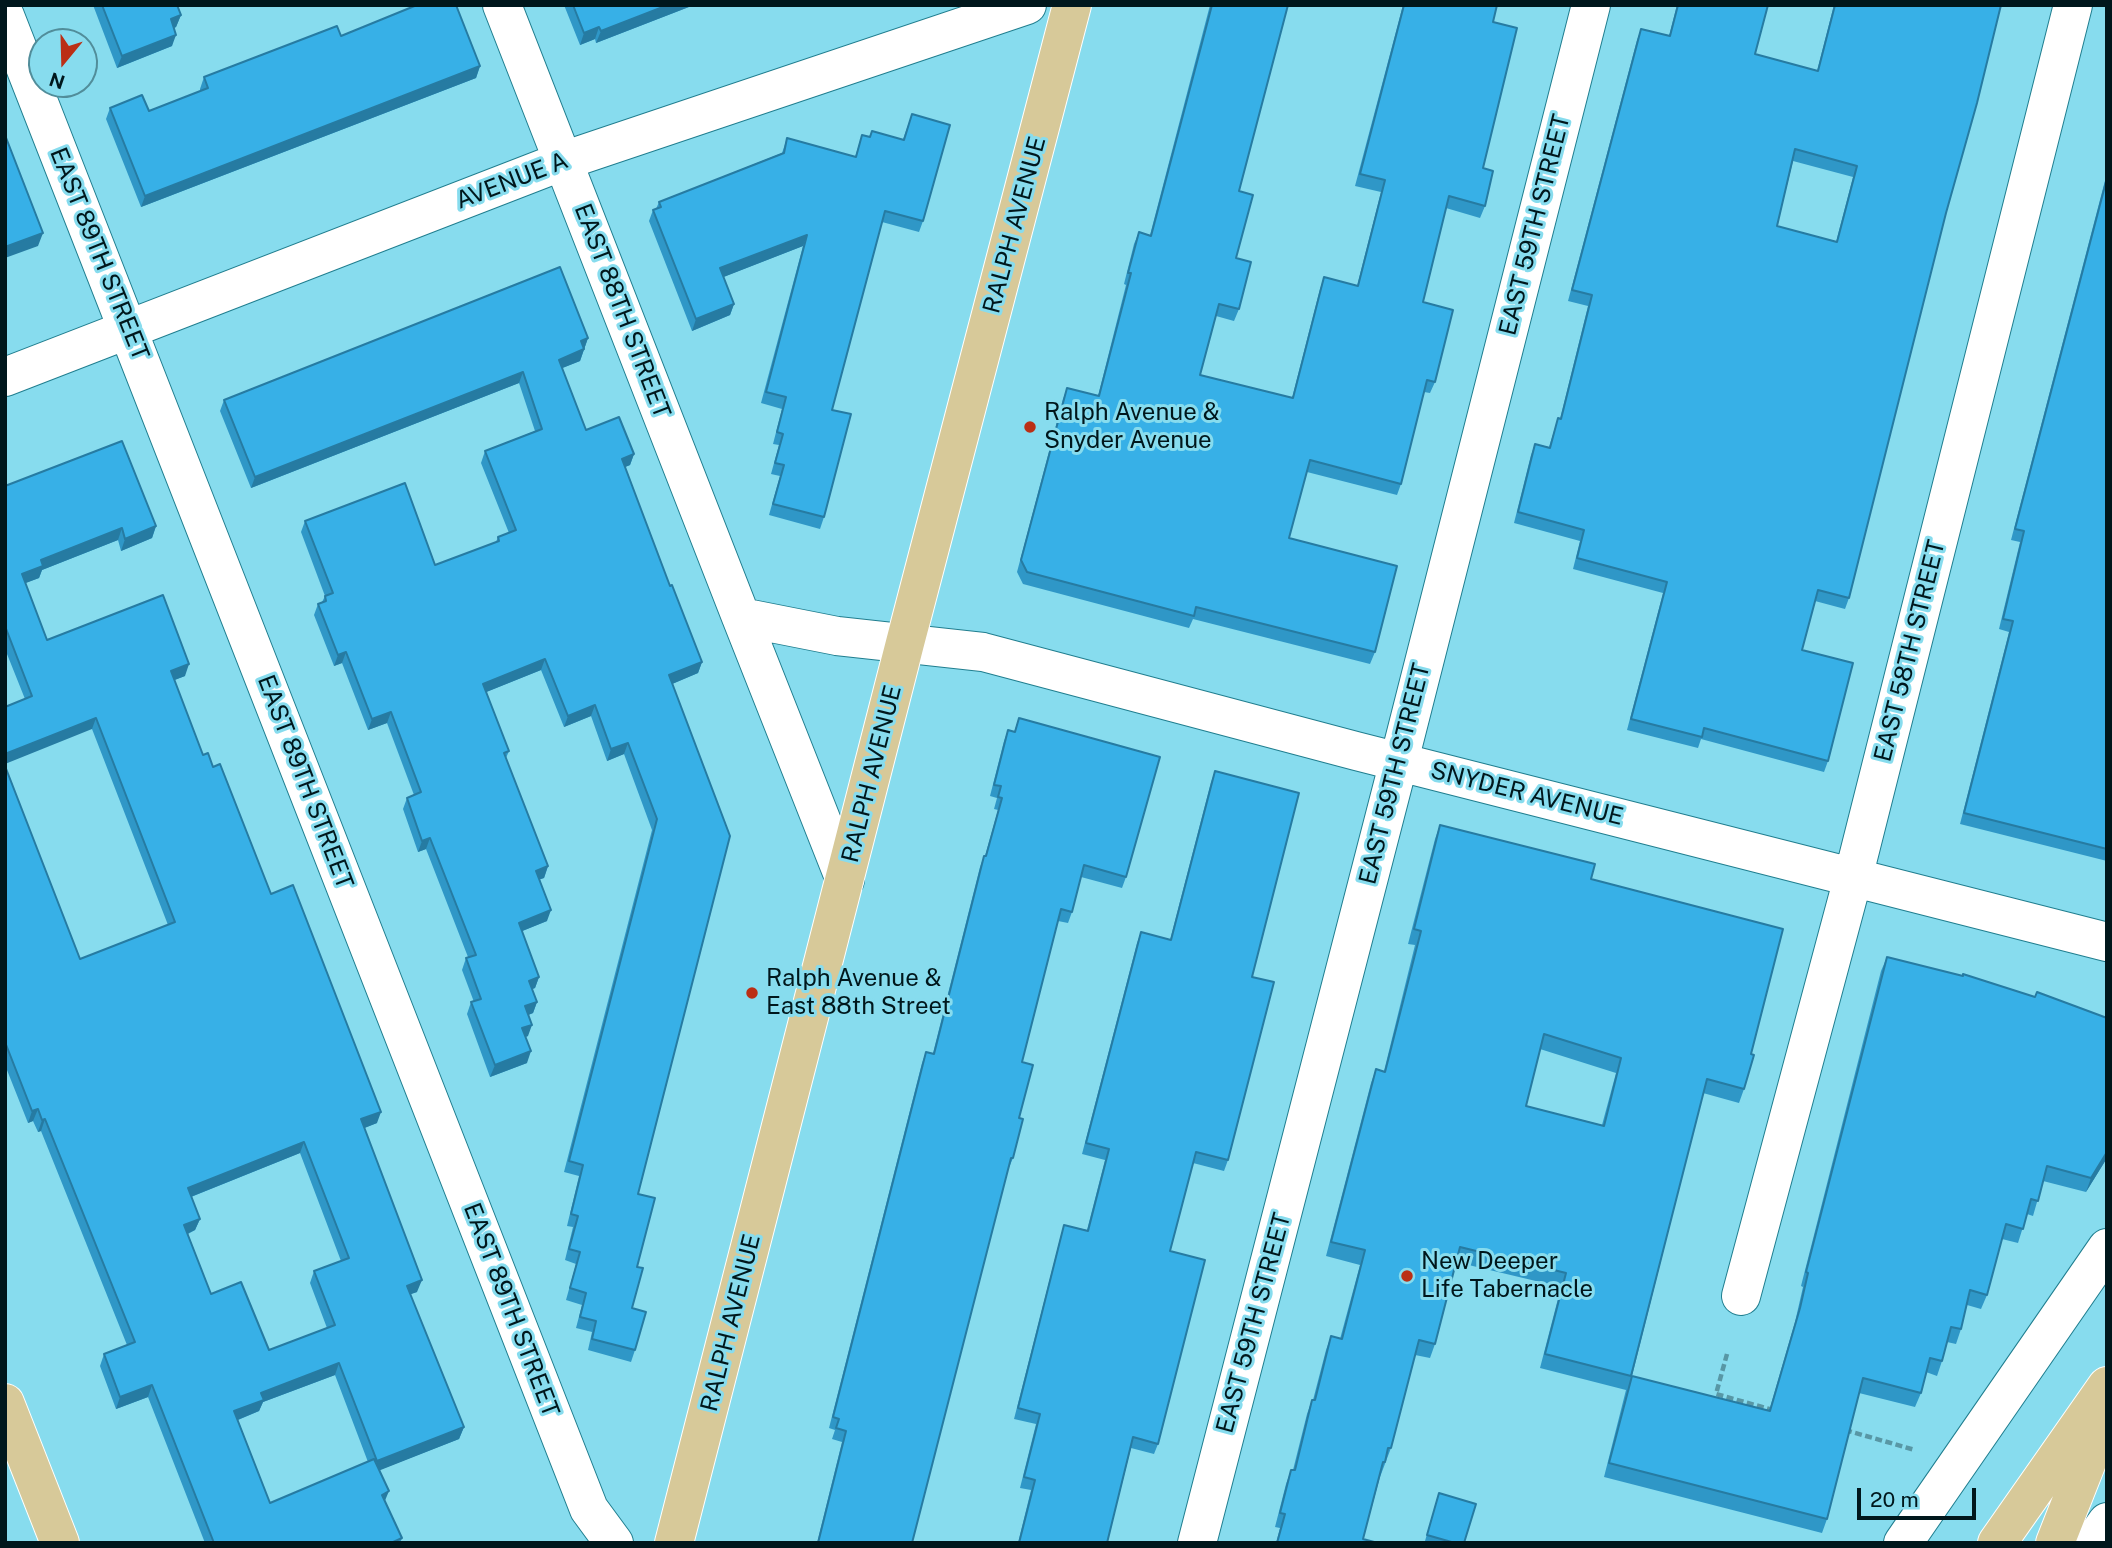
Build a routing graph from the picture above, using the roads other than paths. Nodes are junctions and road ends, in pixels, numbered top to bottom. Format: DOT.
graph roads {
  1 [pos="502,5"];
  2 [pos="1027,5"];
  3 [pos="1072,5"];
  4 [pos="1591,5"];
  5 [pos="2073,5"];
  6 [pos="5,16"];
  7 [pos="563,161"];
  8 [pos="128,329"];
  9 [pos="5,377"];
  10 [pos="741,617"];
  11 [pos="905,643"];
  12 [pos="1399,761"];
  13 [pos="1853,878"];
  14 [pos="845,880"];
  15 [pos="2107,942"];
  16 [pos="2107,1248"];
  17 [pos="1741,1296"];
  18 [pos="2107,1386"];
  19 [pos="5,1403"];
  20 [pos="2107,1411"];
  21 [pos="2107,1522"];
  22 [pos="1995,1538"];
  23 [pos="60,1543"];
  24 [pos="614,1543"];
  25 [pos="674,1543"];
  26 [pos="1197,1543"];
  27 [pos="1903,1543"];
  28 [pos="2055,1543"];
  29 [pos="2092,1543"];
  1 -- 7 [label="street, EAST 88TH STREET"];
  2 -- 7 [label="street, AVENUE A"];
  3 -- 11 [label="main road, RALPH AVENUE"];
  4 -- 12 [label="street, EAST 59TH STREET"];
  5 -- 13 [label="street, EAST 58TH STREET"];
  6 -- 8 [label="street, EAST 89TH STREET"];
  7 -- 8 [label="street, AVENUE A"];
  7 -- 10 [label="street, EAST 88TH STREET"];
  8 -- 9 [label="street, AVENUE A"];
  8 -- 24 [label="street, EAST 89TH STREET"];
  10 -- 11 [label="street"];
  10 -- 14 [label="street, EAST 88TH STREET"];
  11 -- 12 [label="street, SNYDER AVENUE"];
  11 -- 14 [label="main road, RALPH AVENUE"];
  12 -- 13 [label="street, SNYDER AVENUE"];
  12 -- 26 [label="street, EAST 59TH STREET"];
  13 -- 15 [label="street, SNYDER AVENUE"];
  13 -- 17 [label="street, EAST 58TH STREET"];
  14 -- 25 [label="main road, RALPH AVENUE"];
  16 -- 27 [label="street"];
  18 -- 22 [label="main road"];
  19 -- 23 [label="main road"];
  20 -- 28 [label="main road"];
  21 -- 29 [label="street"];
}
